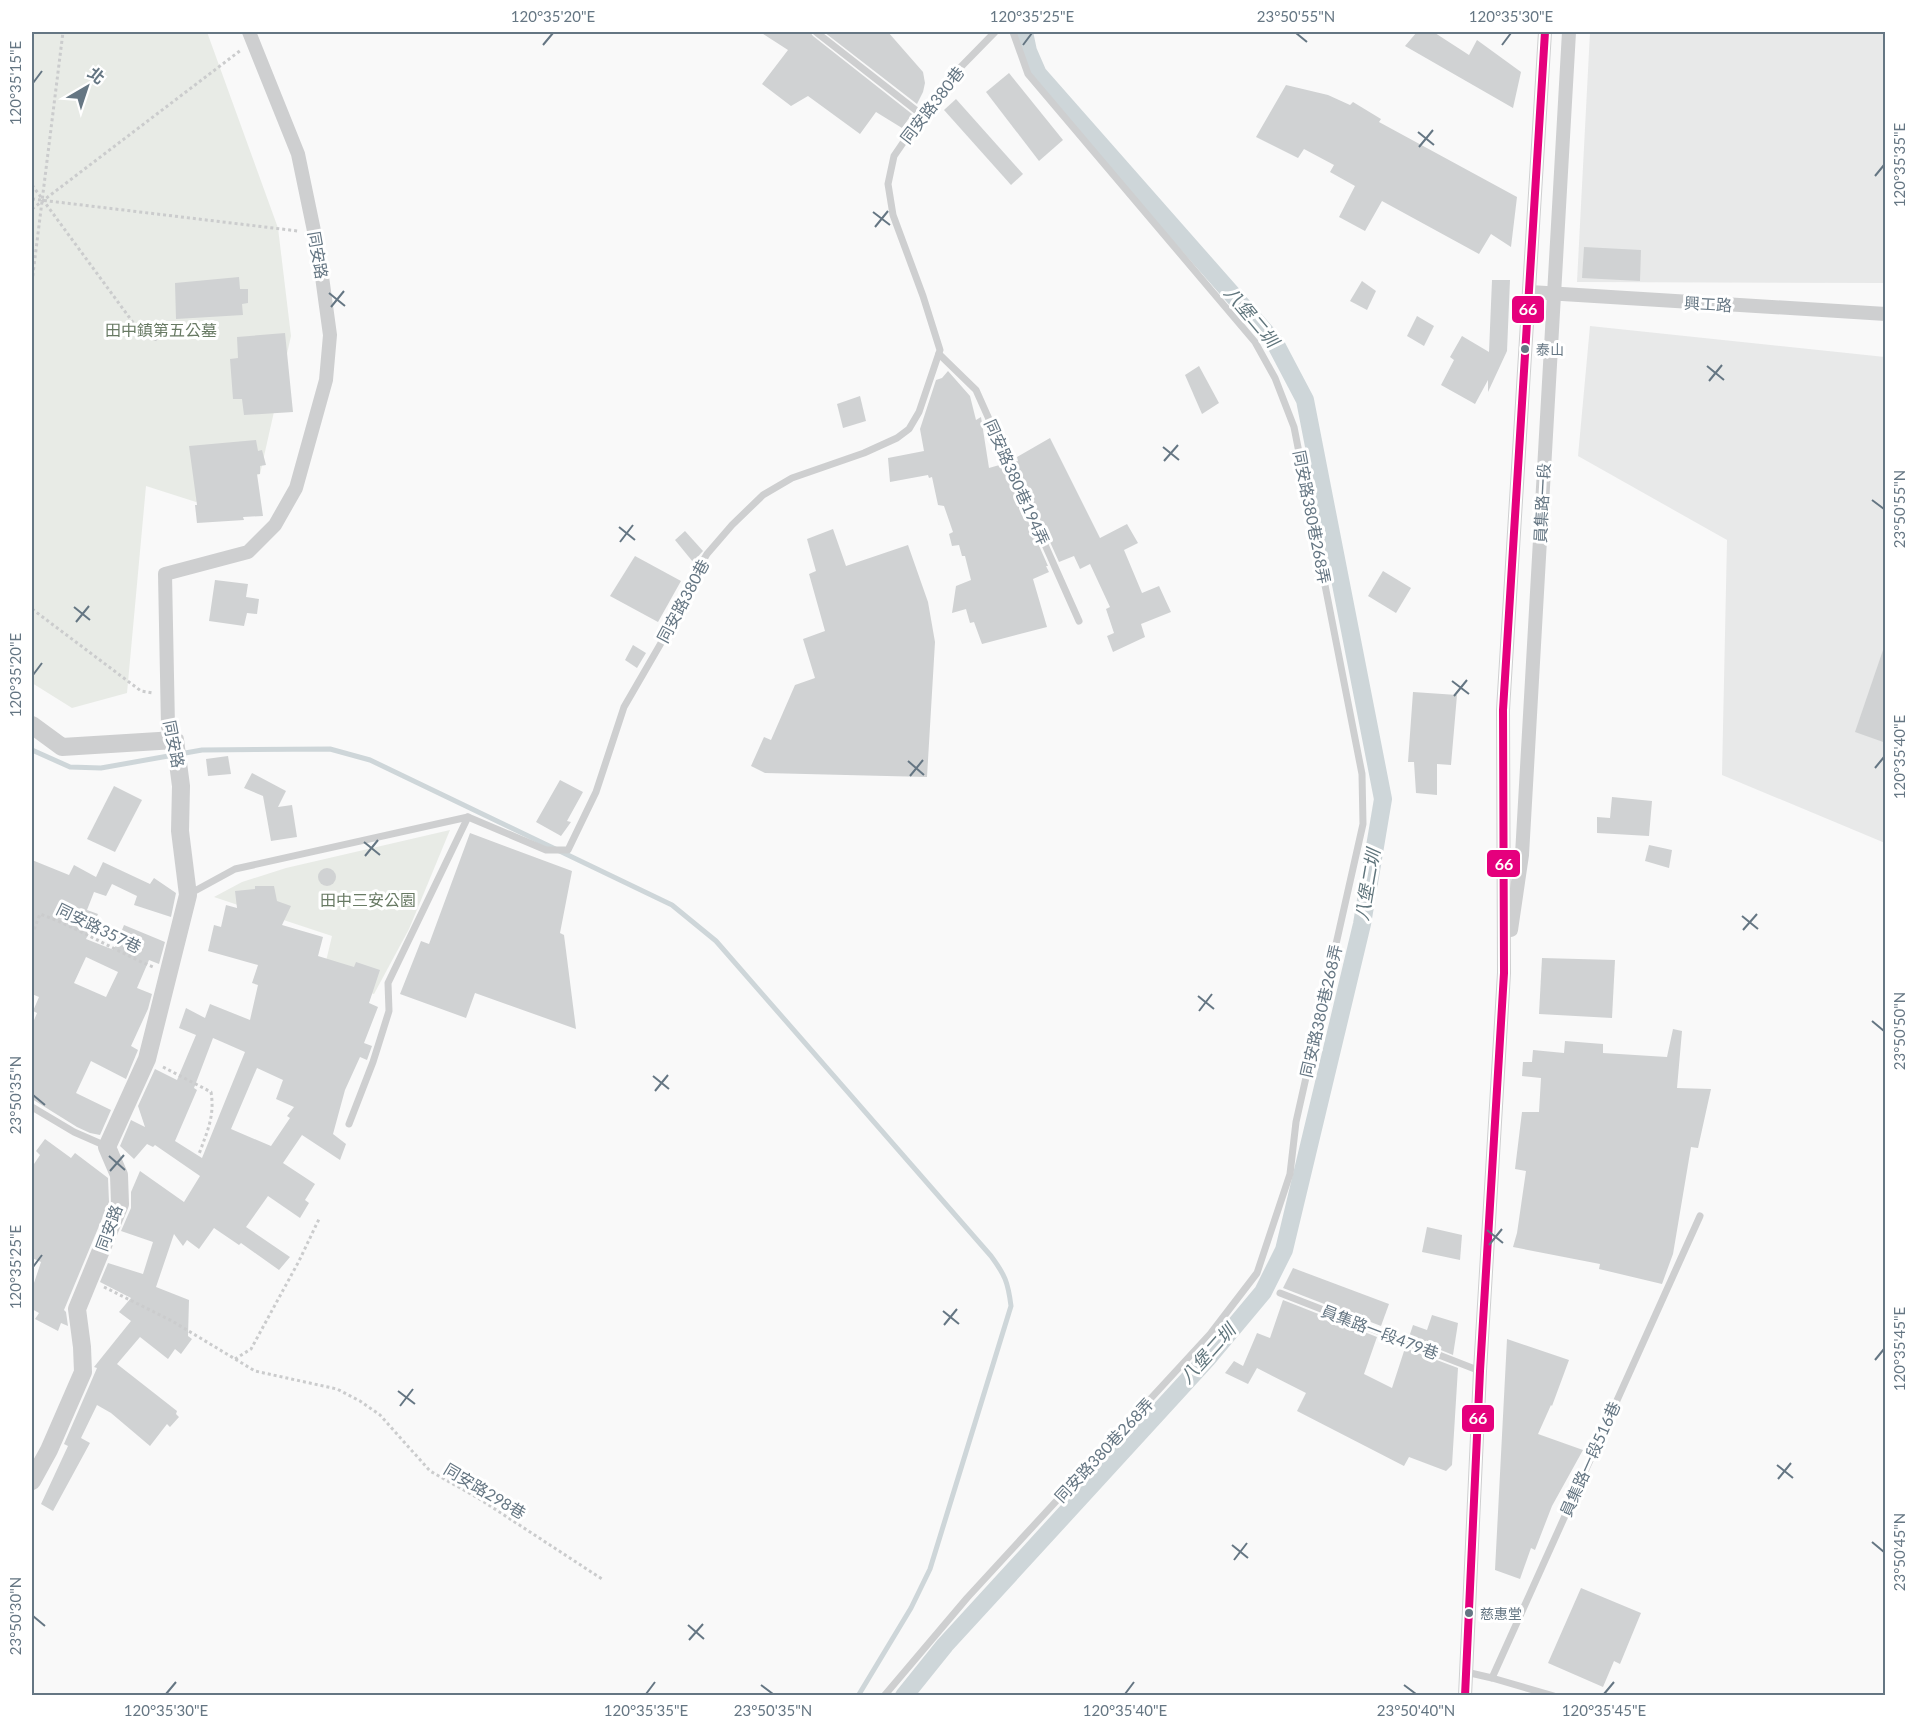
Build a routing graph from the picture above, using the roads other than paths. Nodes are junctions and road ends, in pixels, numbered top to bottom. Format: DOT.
graph roads {
  1 [pos="816,32"];
  2 [pos="995,32"];
  3 [pos="1012,32"];
  4 [pos="1545,32"];
  5 [pos="1569,32"];
  6 [pos="251,37"];
  7 [pos="922,115"];
  8 [pos="1530,292"];
  9 [pos="1553,295"];
  10 [pos="1886,315"];
  11 [pos="939,354"];
  12 [pos="1079,621"];
  13 [pos="32,725"];
  14 [pos="175,740"];
  15 [pos="468,817"];
  16 [pos="188,895"];
  17 [pos="1504,973"];
  18 [pos="32,1107"];
  19 [pos="349,1124"];
  20 [pos="107,1147"];
  21 [pos="1700,1216"];
  22 [pos="1280,1293"];
  23 [pos="1480,1371"];
  24 [pos="32,1480"];
  25 [pos="1466,1672"];
  26 [pos="1492,1678"];
  27 [pos="884,1695"];
  28 [pos="1465,1695"];
  29 [pos="1554,1695"];
  1 -- 7 [label="lane"];
  2 -- 7 [label="lane, 同安路380巷"];
  3 -- 27 [label="lane, 同安路380巷268弄"];
  4 -- 8 [label="street, 員集路一段"];
  5 -- 9 [label="street, 員集路一段"];
  6 -- 14 [label="street, 同安路"];
  7 -- 11 [label="lane, 同安路380巷"];
  8 -- 9 [label="street, 興工路"];
  8 -- 17 [label="street, 員集路一段"];
  9 -- 10 [label="street, 興工路"];
  9 -- 17 [label="street, 員集路一段"];
  11 -- 12 [label="lane, 同安路380巷194弄"];
  11 -- 15 [label="lane, 同安路380巷"];
  13 -- 14 [label="street"];
  14 -- 16 [label="street, 同安路"];
  15 -- 16 [label="lane"];
  15 -- 19 [label="lane"];
  16 -- 20 [label="street, 同安路"];
  17 -- 23 [label="street, 員集路一段"];
  18 -- 20 [label="lane"];
  20 -- 24 [label="street, 同安路"];
  21 -- 26 [label="lane, 員集路一段516巷"];
  22 -- 23 [label="lane, 員集路一段479巷"];
  23 -- 25 [label="street, 員集路一段"];
  25 -- 26 [label="lane"];
  25 -- 28 [label="street, 員集路一段"];
  26 -- 29 [label="lane"];
}
